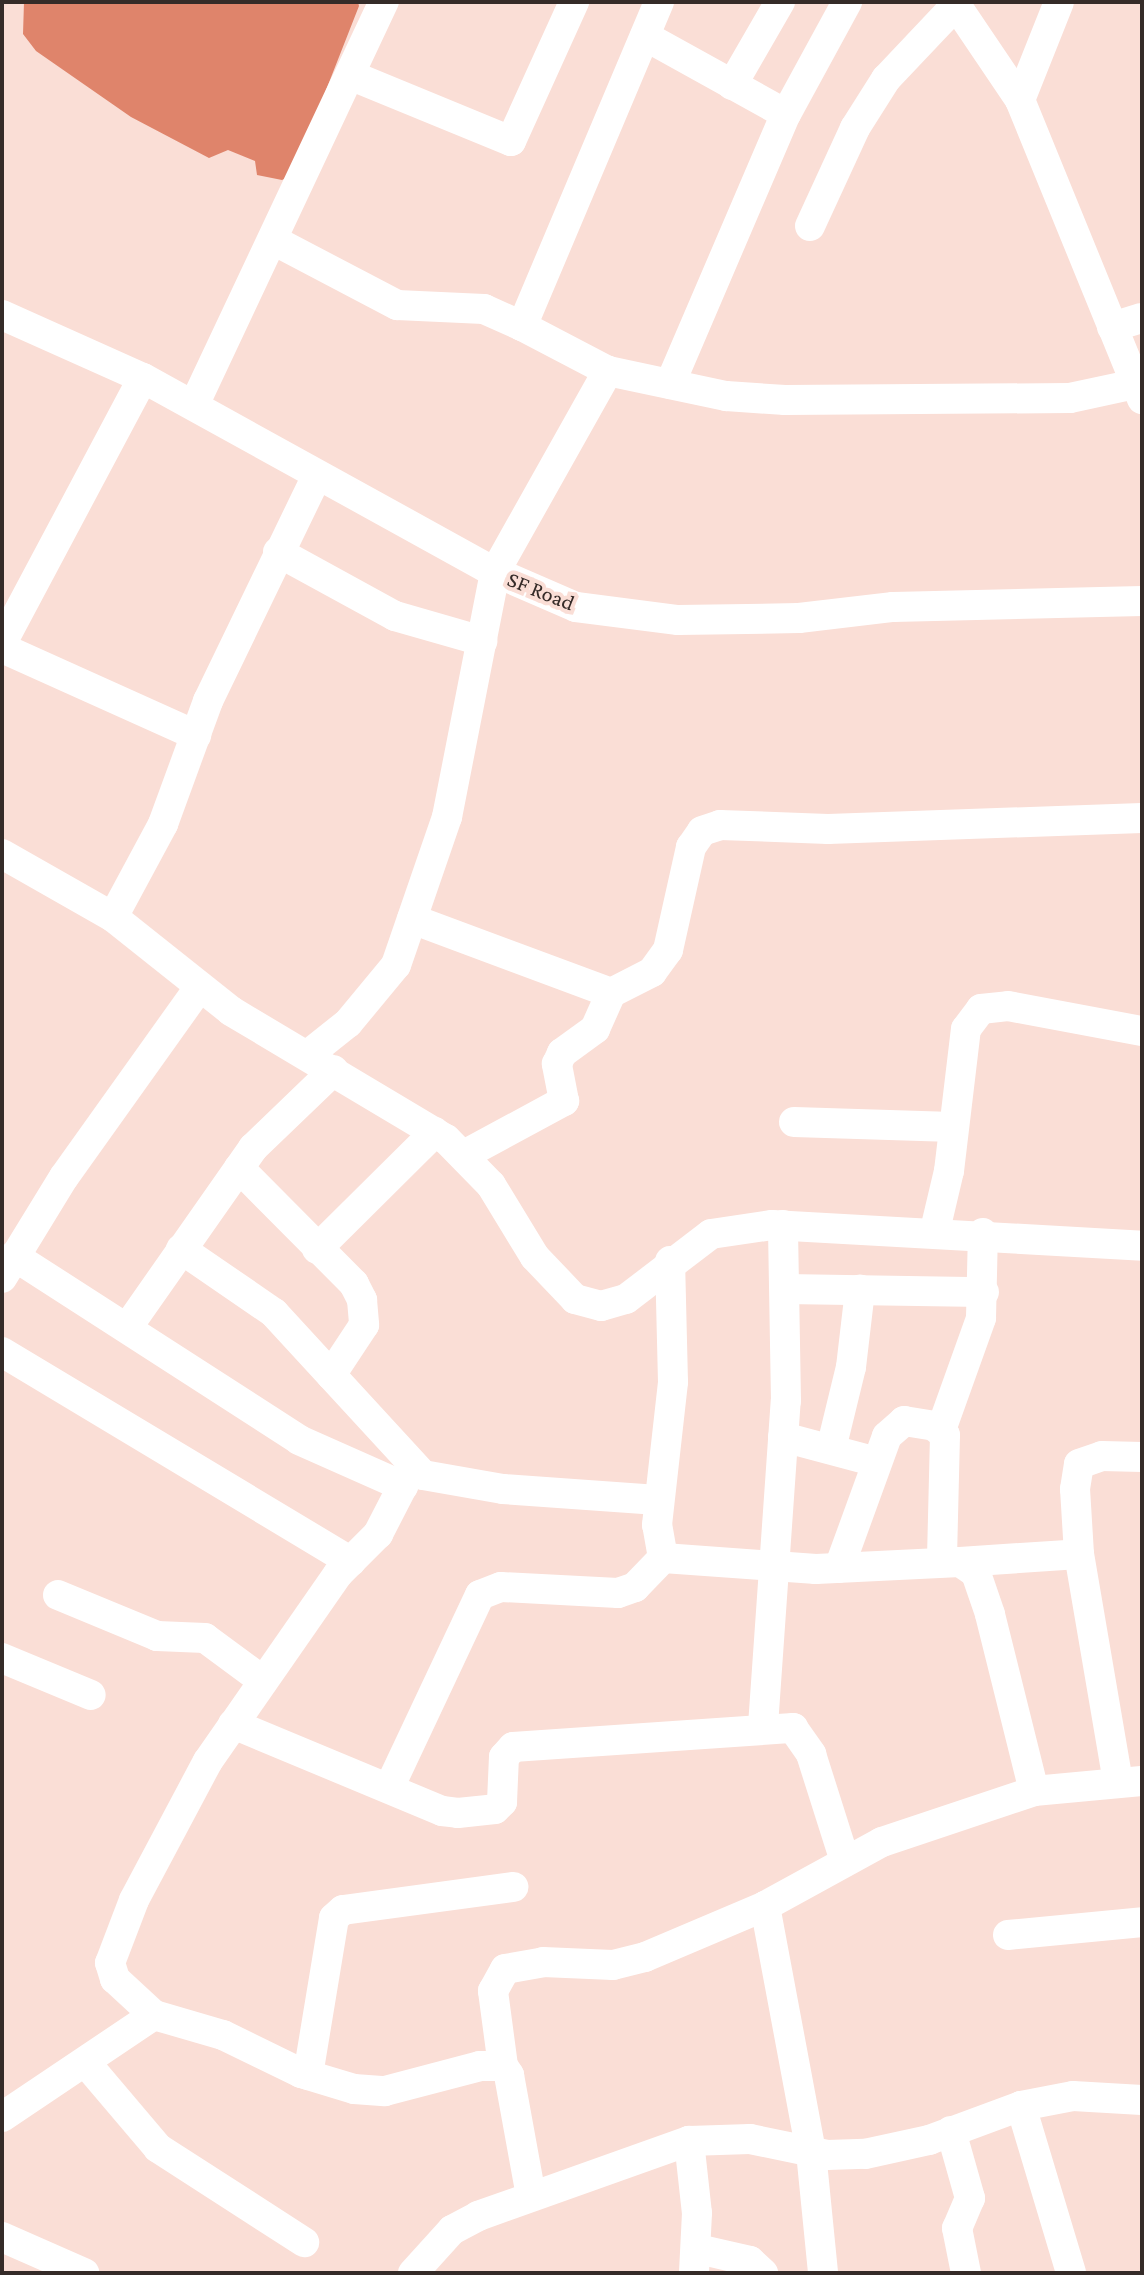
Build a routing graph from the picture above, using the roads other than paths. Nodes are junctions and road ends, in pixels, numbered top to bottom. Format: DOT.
graph roads {
  1 [pos="384,2"];
  2 [pos="574,2"];
  3 [pos="659,2"];
  4 [pos="780,2"];
  5 [pos="847,2"];
  6 [pos="1059,2"];
  7 [pos="955,3"];
  8 [pos="645,36"];
  9 [pos="350,75"];
  10 [pos="732,85"];
  11 [pos="1020,100"];
  12 [pos="786,114"];
  13 [pos="810,226"];
  14 [pos="275,241"];
  15 [pos="2,315"];
  16 [pos="1142,318"];
  17 [pos="522,326"];
  18 [pos="1112,327"];
  19 [pos="608,371"];
  20 [pos="143,378"];
  21 [pos="670,384"];
  22 [pos="1139,392"];
  23 [pos="194,405"];
  24 [pos="317,476"];
  25 [pos="278,552"];
  26 [pos="495,572"];
  27 [pos="1142,601"];
  28 [pos="482,641"];
  29 [pos="2,646"];
  30 [pos="196,735"];
  31 [pos="1142,818"];
  32 [pos="2,854"];
  33 [pos="113,917"];
  34 [pos="412,919"];
  35 [pos="199,988"];
  36 [pos="611,993"];
  37 [pos="1142,1031"];
  38 [pos="322,1062"];
  39 [pos="794,1122"];
  40 [pos="953,1127"];
  41 [pos="435,1132"];
  42 [pos="464,1155"];
  43 [pos="239,1168"];
  44 [pos="783,1225"];
  45 [pos="935,1230"];
  46 [pos="983,1233"];
  47 [pos="1142,1246"];
  48 [pos="181,1249"];
  49 [pos="317,1249"];
  50 [pos="670,1261"];
  51 [pos="8,1267"];
  52 [pos="785,1289"];
  53 [pos="860,1290"];
  54 [pos="984,1292"];
  55 [pos="127,1328"];
  56 [pos="2,1352"];
  57 [pos="331,1375"];
  58 [pos="941,1430"];
  59 [pos="783,1437"];
  60 [pos="831,1449"];
  61 [pos="1142,1457"];
  62 [pos="877,1462"];
  63 [pos="408,1477"];
  64 [pos="658,1500"];
  65 [pos="1079,1554"];
  66 [pos="663,1558"];
  67 [pos="951,1561"];
  68 [pos="351,1562"];
  69 [pos="775,1566"];
  70 [pos="839,1568"];
  71 [pos="58,1595"];
  72 [pos="2,1658"];
  73 [pos="262,1680"];
  74 [pos="91,1695"];
  75 [pos="233,1724"];
  76 [pos="763,1726"];
  77 [pos="1130,1782"];
  78 [pos="390,1786"];
  79 [pos="1034,1791"];
  80 [pos="845,1861"];
  81 [pos="513,1887"];
  82 [pos="765,1906"];
  83 [pos="1142,1922"];
  84 [pos="1008,1935"];
  85 [pos="154,2015"];
  86 [pos="86,2063"];
  87 [pos="503,2066"];
  88 [pos="308,2075"];
  89 [pos="1142,2100"];
  90 [pos="1021,2106"];
  91 [pos="2,2117"];
  92 [pos="951,2131"];
  93 [pos="689,2141"];
  94 [pos="811,2152"];
  95 [pos="531,2196"];
  96 [pos="2,2237"];
  97 [pos="304,2242"];
  98 [pos="696,2261"];
  99 [pos="84,2273"];
  100 [pos="413,2273"];
  101 [pos="763,2273"];
  102 [pos="823,2273"];
  103 [pos="966,2273"];
  104 [pos="1071,2273"];
  1 -- 9 [label="street"];
  2 -- 9 [label="street"];
  3 -- 8 [label="street"];
  4 -- 10 [label="street"];
  5 -- 12 [label="street"];
  6 -- 11 [label="street"];
  7 -- 11 [label="street"];
  7 -- 13 [label="street"];
  8 -- 10 [label="street"];
  8 -- 17 [label="street"];
  9 -- 14 [label="street"];
  10 -- 12 [label="street"];
  11 -- 18 [label="street"];
  12 -- 21 [label="street"];
  14 -- 17 [label="street"];
  14 -- 23 [label="street"];
  15 -- 20 [label="street, SF Road"];
  16 -- 18 [label="street"];
  17 -- 19 [label="street"];
  18 -- 22 [label="street"];
  19 -- 21 [label="street"];
  19 -- 26 [label="street"];
  20 -- 23 [label="street, SF Road"];
  20 -- 29 [label="street"];
  21 -- 22 [label="street"];
  23 -- 24 [label="street, SF Road"];
  24 -- 25 [label="street"];
  24 -- 26 [label="street, SF Road"];
  25 -- 28 [label="street"];
  25 -- 30 [label="street"];
  26 -- 27 [label="street, SF Road"];
  26 -- 28 [label="street"];
  28 -- 34 [label="street"];
  29 -- 30 [label="street"];
  30 -- 33 [label="street"];
  31 -- 36 [label="street"];
  32 -- 33 [label="street"];
  33 -- 35 [label="street"];
  34 -- 36 [label="street"];
  34 -- 38 [label="street"];
  35 -- 38 [label="street"];
  35 -- 51 [label="street"];
  36 -- 42 [label="street"];
  37 -- 40 [label="street"];
  38 -- 41 [label="street"];
  38 -- 43 [label="street"];
  39 -- 40 [label="street"];
  40 -- 45 [label="street"];
  41 -- 42 [label="street"];
  41 -- 49 [label="street"];
  42 -- 50 [label="street"];
  43 -- 48 [label="street"];
  43 -- 49 [label="street"];
  44 -- 45 [label="street"];
  44 -- 50 [label="street"];
  44 -- 52 [label="street"];
  45 -- 46 [label="street"];
  46 -- 47 [label="street"];
  46 -- 54 [label="street"];
  48 -- 55 [label="street"];
  48 -- 57 [label="street"];
  49 -- 57 [label="street"];
  50 -- 64 [label="street"];
  51 -- 55 [label="street"];
  52 -- 53 [label="street"];
  52 -- 59 [label="street"];
  53 -- 54 [label="street"];
  53 -- 60 [label="street"];
  54 -- 58 [label="street"];
  55 -- 63 [label="street"];
  56 -- 68 [label="street"];
  57 -- 63 [label="street"];
  58 -- 62 [label="street"];
  58 -- 67 [label="street"];
  59 -- 60 [label="street"];
  59 -- 69 [label="street"];
  60 -- 62 [label="street"];
  61 -- 65 [label="street"];
  62 -- 70 [label="street"];
  63 -- 64 [label="street"];
  63 -- 68 [label="street"];
  64 -- 66 [label="street"];
  65 -- 67 [label="street"];
  65 -- 77 [label="street"];
  66 -- 69 [label="street"];
  66 -- 78 [label="street"];
  67 -- 70 [label="street"];
  67 -- 79 [label="street"];
  68 -- 73 [label="street"];
  69 -- 70 [label="street"];
  69 -- 76 [label="street"];
  71 -- 73 [label="street"];
  72 -- 74 [label="street"];
  73 -- 75 [label="street"];
  75 -- 78 [label="street"];
  75 -- 85 [label="street"];
  76 -- 78 [label="street"];
  76 -- 80 [label="street"];
  77 -- 79 [label="street"];
  79 -- 80 [label="street"];
  80 -- 82 [label="street"];
  81 -- 88 [label="street"];
  82 -- 87 [label="street"];
  82 -- 94 [label="street"];
  83 -- 84 [label="street"];
  85 -- 86 [label="street"];
  85 -- 88 [label="street"];
  86 -- 91 [label="street"];
  86 -- 97 [label="street"];
  87 -- 88 [label="street"];
  87 -- 95 [label="street"];
  89 -- 90 [label="street"];
  90 -- 92 [label="street"];
  90 -- 104 [label="street"];
  92 -- 94 [label="street"];
  92 -- 103 [label="street"];
  93 -- 94 [label="street"];
  93 -- 95 [label="street"];
  93 -- 98 [label="street"];
  94 -- 102 [label="street"];
  95 -- 100 [label="street"];
  96 -- 99 [label="street"];
  98 -- 101 [label="street"];
}
